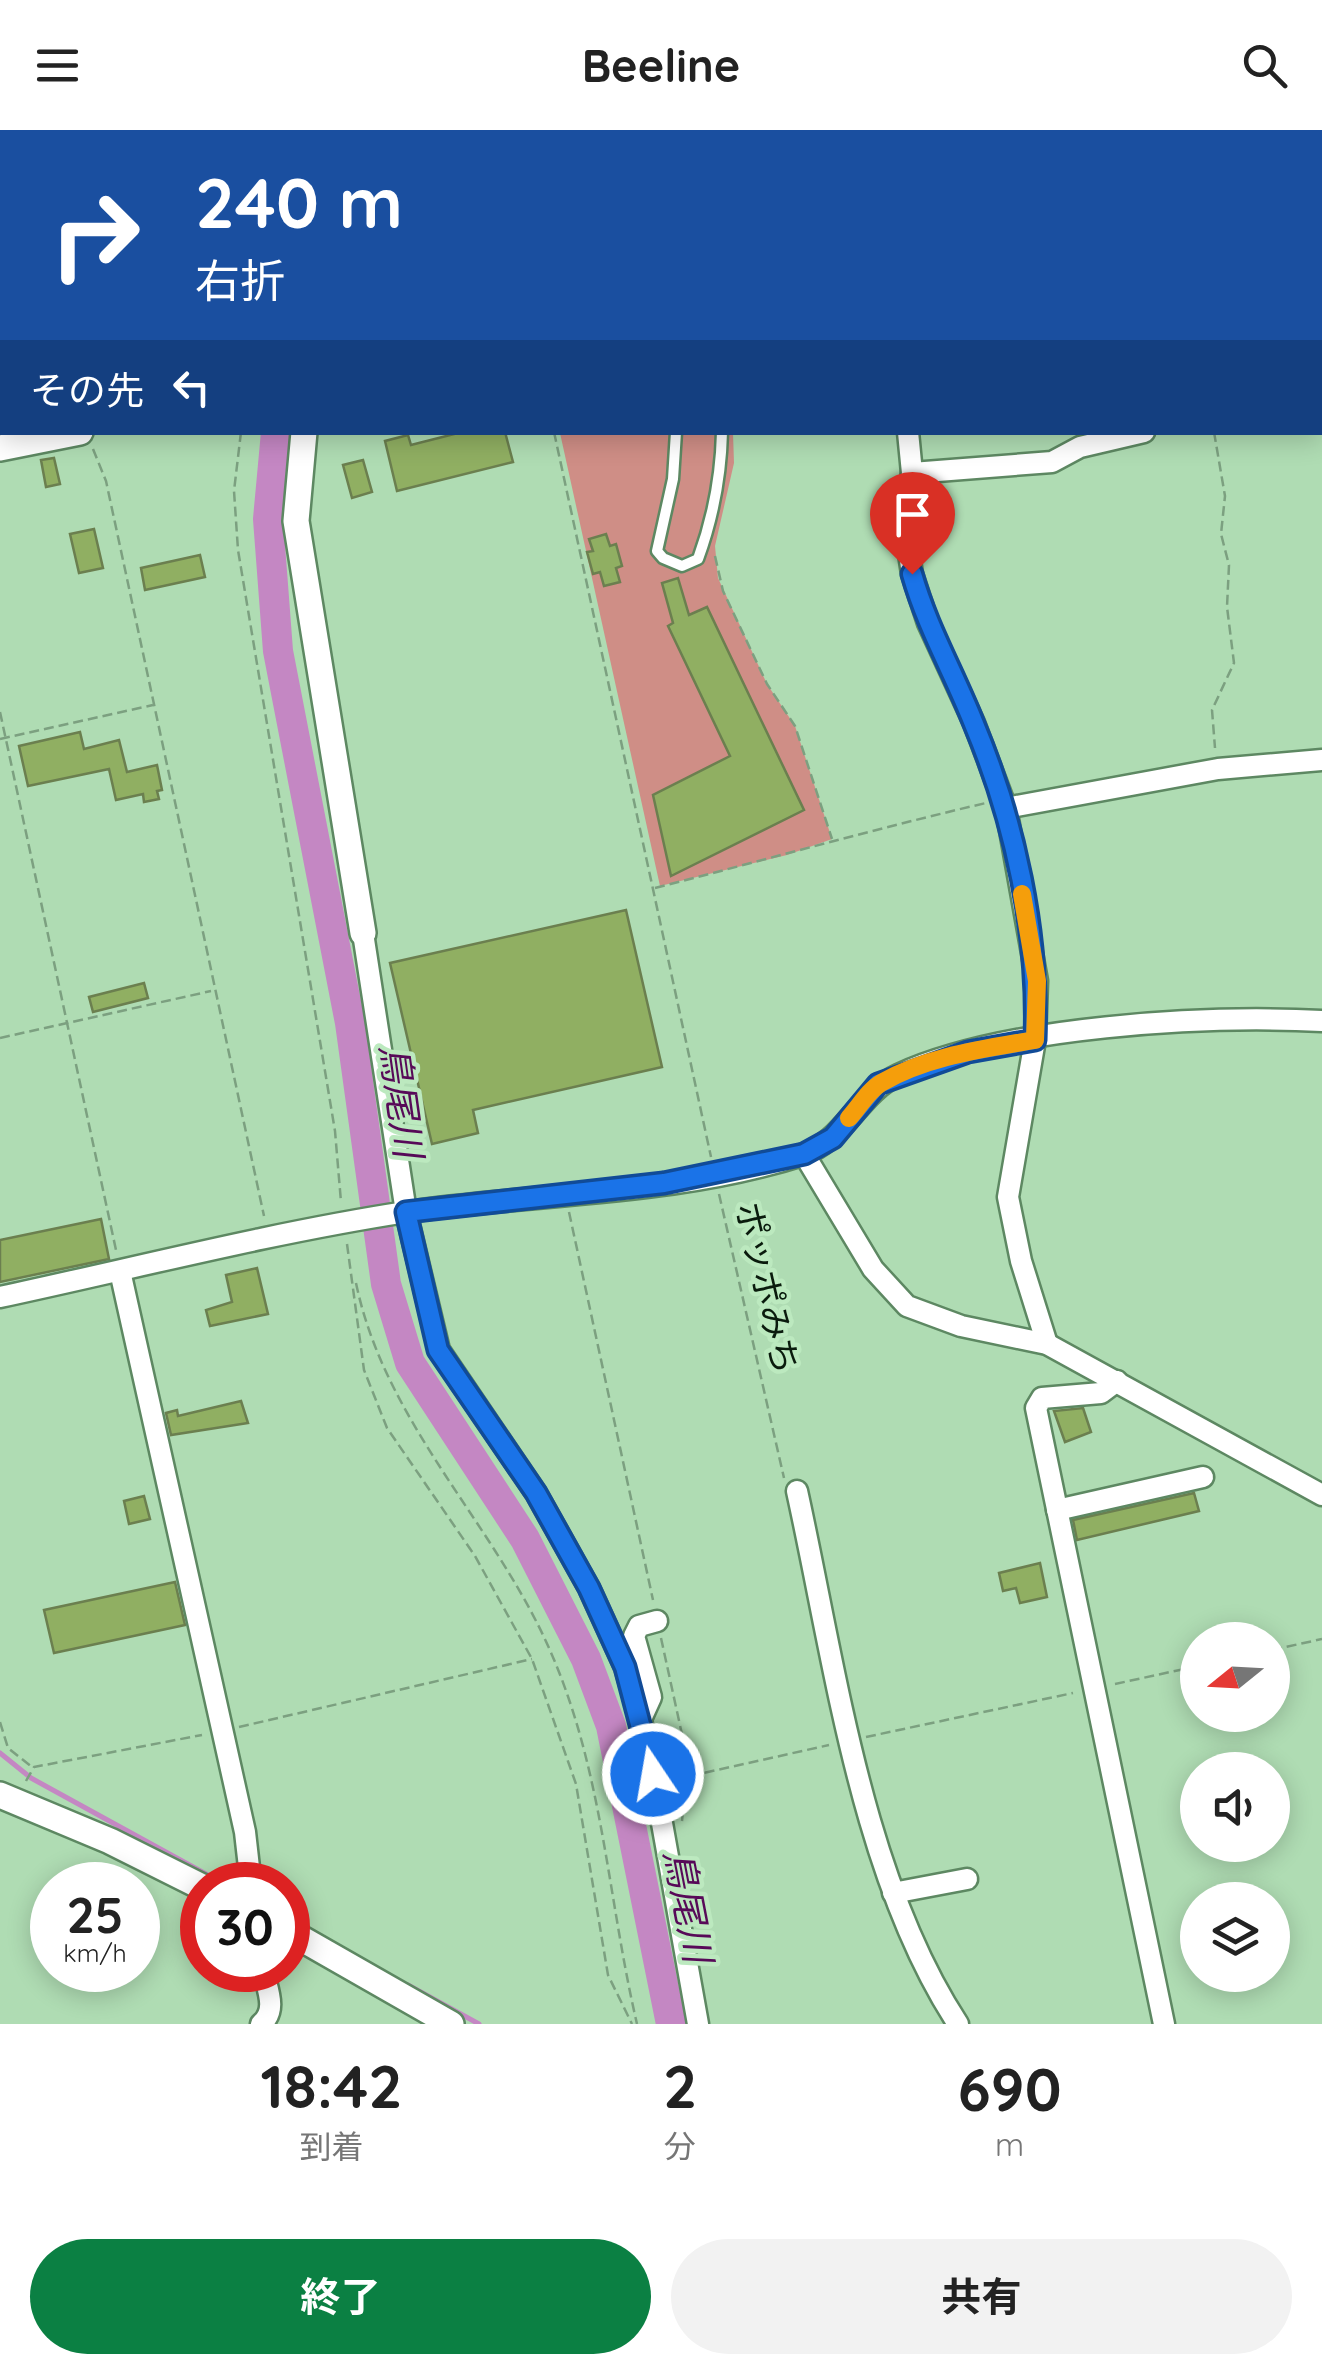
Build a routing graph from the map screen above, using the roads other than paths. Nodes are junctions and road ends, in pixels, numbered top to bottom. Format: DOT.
graph roads {
  1 [pos="304,435"];
  2 [pos="676,435"];
  3 [pos="722,435"];
  4 [pos="908,435"];
  5 [pos="1132,435"];
  6 [pos="86,438"];
  7 [pos="0,448"];
  8 [pos="912,473"];
  9 [pos="1322,760"];
  10 [pos="1004,804"];
  11 [pos="364,933"];
  12 [pos="1322,1021"];
  13 [pos="1035,1040"];
  14 [pos="804,1154"];
  15 [pos="402,1213"];
  16 [pos="120,1272"];
  17 [pos="0,1297"];
  18 [pos="1047,1344"];
  19 [pos="1117,1381"];
  20 [pos="1203,1477"];
  21 [pos="790,1484"];
  22 [pos="1322,1495"];
  23 [pos="1057,1510"];
  24 [pos="657,1622"];
  25 [pos="642,1719"];
  26 [pos="8,1798"];
  27 [pos="249,1862"];
  28 [pos="180,1877"];
  29 [pos="967,1879"];
  30 [pos="893,1892"];
  31 [pos="310,1944"];
  32 [pos="274,2014"];
  33 [pos="261,2024"];
  34 [pos="451,2024"];
  35 [pos="698,2024"];
  36 [pos="958,2024"];
  37 [pos="1164,2024"];
  1 -- 11 [label="street"];
  2 -- 3 [label="lane"];
  4 -- 8 [label="street"];
  5 -- 8 [label="street"];
  6 -- 7 [label="street"];
  8 -- 10 [label="street"];
  9 -- 10 [label="street"];
  10 -- 13 [label="street"];
  11 -- 15 [label="street"];
  12 -- 13 [label="street"];
  13 -- 14 [label="street"];
  13 -- 18 [label="street"];
  14 -- 15 [label="street"];
  14 -- 18 [label="street"];
  15 -- 16 [label="street"];
  15 -- 25 [label="street"];
  16 -- 17 [label="street"];
  16 -- 27 [label="street"];
  18 -- 19 [label="street"];
  19 -- 22 [label="street"];
  19 -- 23 [label="street"];
  20 -- 23 [label="street"];
  21 -- 30 [label="street"];
  23 -- 37 [label="street"];
  24 -- 25 [label="street"];
  25 -- 35 [label="street"];
  26 -- 28 [label="street"];
  29 -- 30 [label="street"];
  30 -- 36 [label="street"];
  31 -- 34 [label="street"];
  32 -- 33 [label="street"];
}
